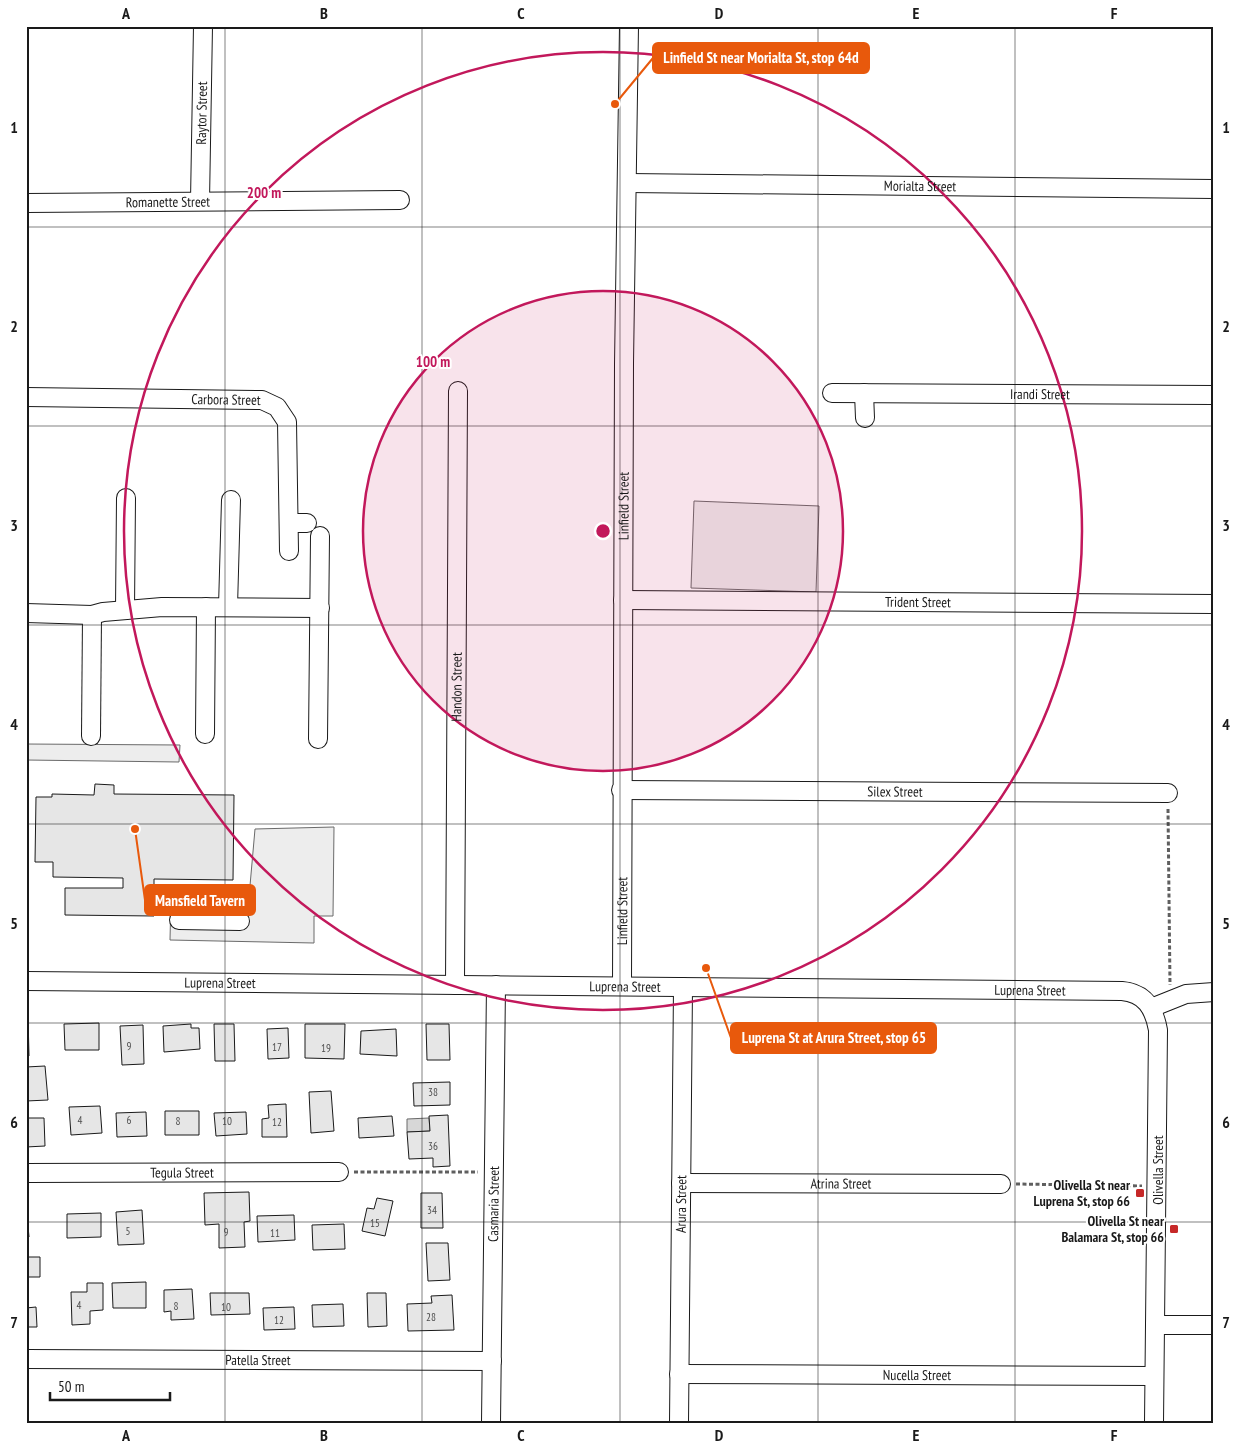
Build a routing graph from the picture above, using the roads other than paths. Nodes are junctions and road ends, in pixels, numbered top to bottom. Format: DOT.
graph roads {
  1 [pos="203,26"];
  2 [pos="629,26"];
  3 [pos="628,183"];
  4 [pos="1214,189"];
  5 [pos="400,200"];
  6 [pos="26,202"];
  7 [pos="200,202"];
  8 [pos="458,390"];
  9 [pos="832,393"];
  10 [pos="864,393"];
  11 [pos="1214,395"];
  12 [pos="26,397"];
  13 [pos="865,418"];
  14 [pos="126,498"];
  15 [pos="230,500"];
  16 [pos="320,536"];
  17 [pos="289,551"];
  18 [pos="623,600"];
  19 [pos="1214,604"];
  20 [pos="206,607"];
  21 [pos="228,608"];
  22 [pos="320,608"];
  23 [pos="125,610"];
  24 [pos="26,613"];
  25 [pos="92,615"];
  26 [pos="205,734"];
  27 [pos="91,736"];
  28 [pos="318,739"];
  29 [pos="621,790"];
  30 [pos="1168,793"];
  31 [pos="179,920"];
  32 [pos="240,921"];
  33 [pos="26,981"];
  34 [pos="496,985"];
  35 [pos="455,986"];
  36 [pos="622,986"];
  37 [pos="683,987"];
  38 [pos="1214,992"];
  39 [pos="1151,1008"];
  40 [pos="339,1172"];
  41 [pos="26,1174"];
  42 [pos="681,1183"];
  43 [pos="1001,1184"];
  44 [pos="1155,1325"];
  45 [pos="1214,1325"];
  46 [pos="26,1359"];
  47 [pos="492,1361"];
  48 [pos="680,1374"];
  49 [pos="1154,1376"];
  50 [pos="491,1423"];
  51 [pos="679,1423"];
  52 [pos="1154,1423"];
  1 -- 7 [label="street, Raytor Street"];
  2 -- 3 [label="street, Linfield Street"];
  3 -- 4 [label="street, Morialta Street"];
  3 -- 18 [label="street, Linfield Street"];
  5 -- 7 [label="street, Romanette Street"];
  6 -- 7 [label="street, Romanette Street"];
  8 -- 35 [label="street, Handon Street"];
  9 -- 10 [label="street, Irandi Street"];
  10 -- 11 [label="street, Irandi Street"];
  10 -- 13 [label="street"];
  12 -- 17 [label="street, Carbora Street"];
  14 -- 23 [label="street"];
  15 -- 21 [label="street"];
  16 -- 22 [label="street"];
  18 -- 19 [label="street, Trident Street"];
  18 -- 29 [label="street, Linfield Street"];
  20 -- 21 [label="street"];
  20 -- 23 [label="street"];
  20 -- 26 [label="street"];
  21 -- 22 [label="street"];
  22 -- 28 [label="street"];
  23 -- 25 [label="street"];
  24 -- 25 [label="street"];
  25 -- 27 [label="street"];
  29 -- 30 [label="street, Silex Street"];
  29 -- 36 [label="street, Linfield Street"];
  31 -- 32 [label="street"];
  33 -- 35 [label="street, Luprena Street"];
  34 -- 35 [label="street, Luprena Street"];
  34 -- 36 [label="street, Luprena Street"];
  34 -- 47 [label="street, Casmaria Street"];
  36 -- 37 [label="street, Luprena Street"];
  37 -- 39 [label="street, Luprena Street"];
  37 -- 42 [label="street, Arura Street"];
  38 -- 39 [label="street"];
  39 -- 44 [label="street, Olivella Street"];
  40 -- 41 [label="street, Tegula Street"];
  42 -- 43 [label="street, Atrina Street"];
  42 -- 48 [label="street, Arura Street"];
  44 -- 45 [label="street"];
  44 -- 49 [label="street, Olivella Street"];
  46 -- 47 [label="street, Patella Street"];
  47 -- 50 [label="street, Casmaria Street"];
  48 -- 49 [label="street, Nucella Street"];
  48 -- 51 [label="street, Arura Street"];
  49 -- 52 [label="street, Olivella Street"];
}
